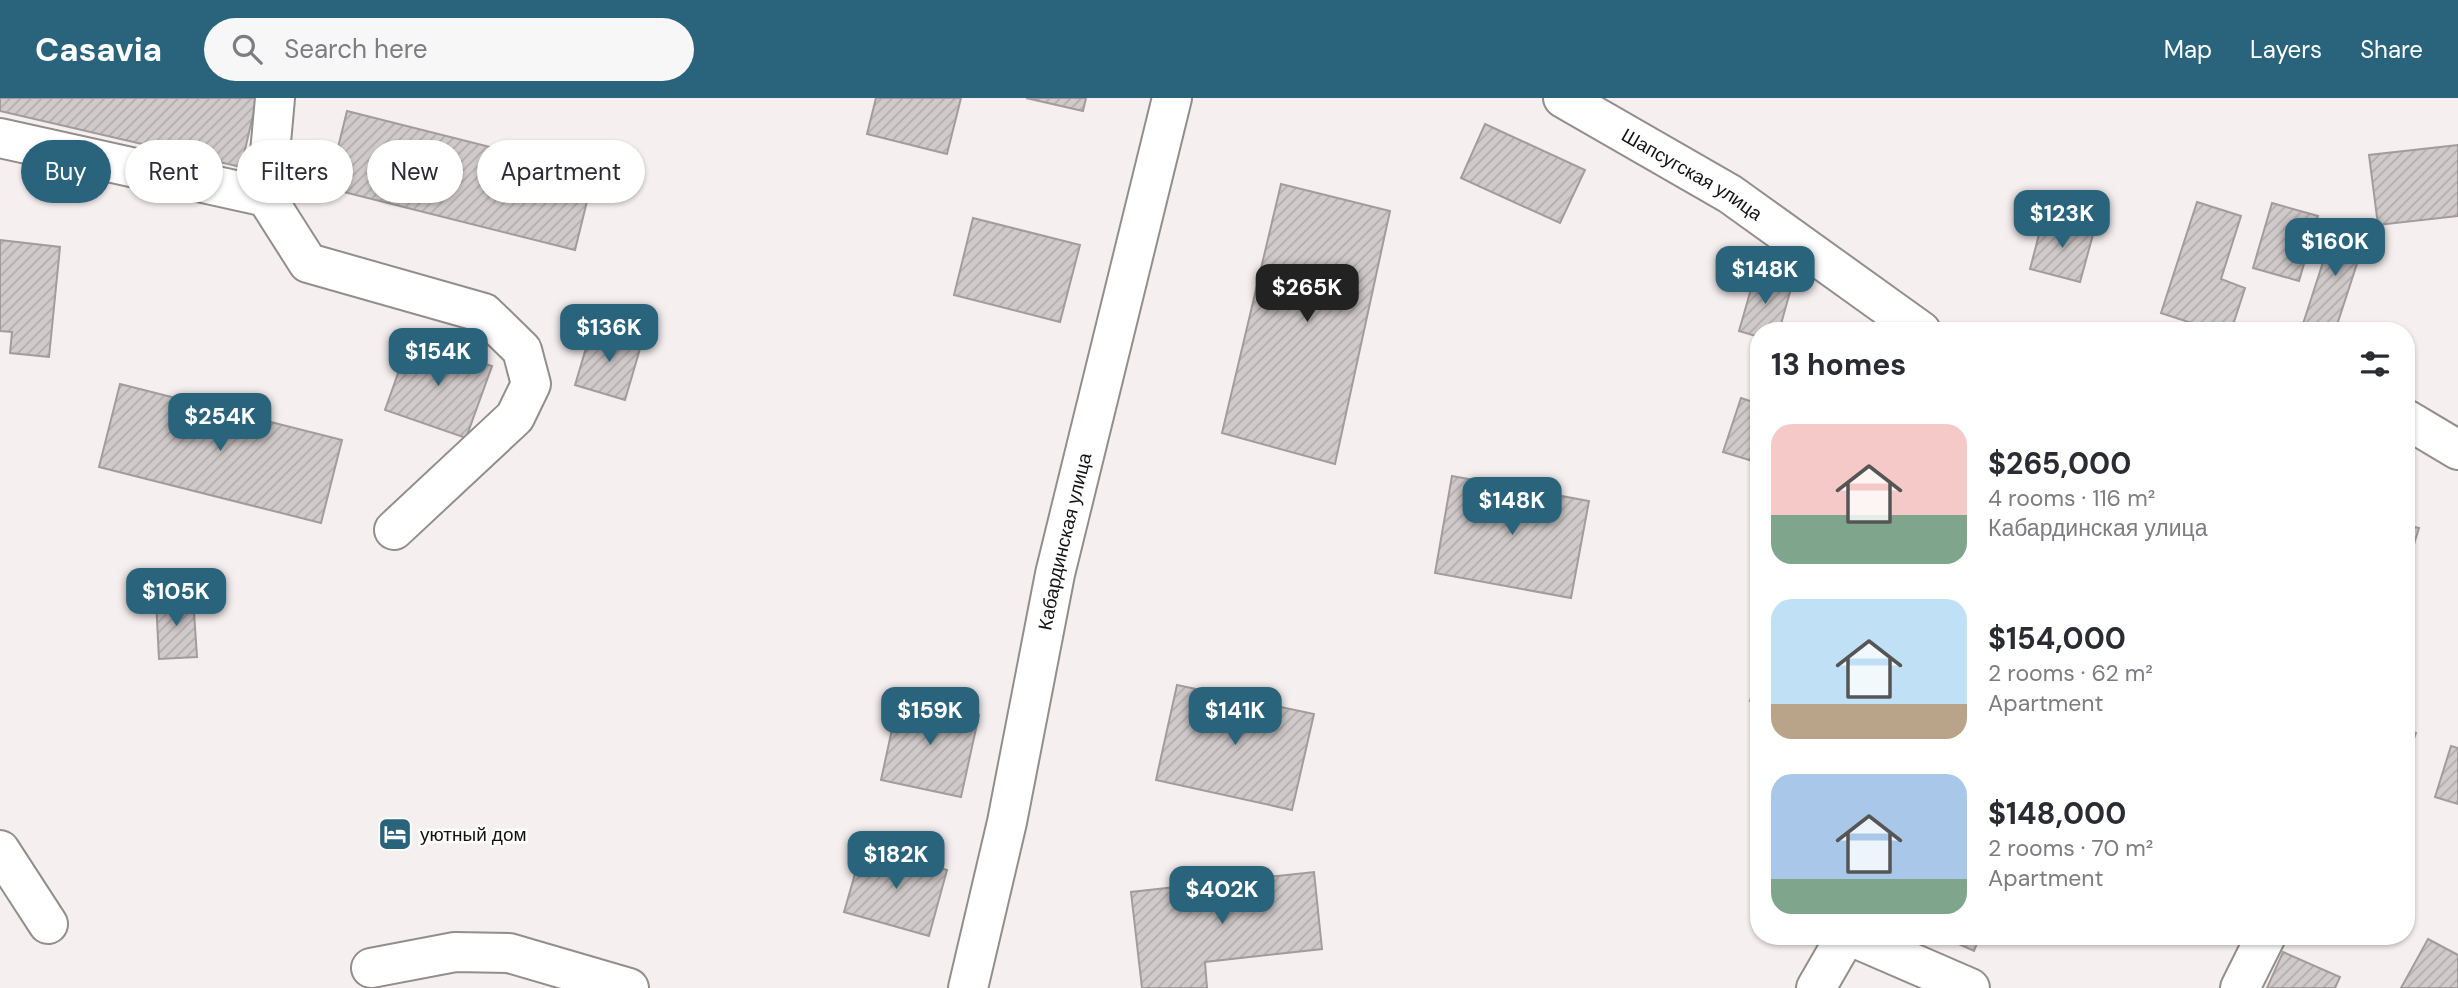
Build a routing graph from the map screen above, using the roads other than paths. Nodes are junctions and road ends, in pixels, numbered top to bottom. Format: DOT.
graph roads {
  1 [pos="275,98"];
  2 [pos="1171,98"];
  3 [pos="1563,98"];
  4 [pos="0,138"];
  5 [pos="271,140"];
  6 [pos="237,191"];
  7 [pos="270,203"];
  8 [pos="1908,322"];
  9 [pos="2415,424"];
  10 [pos="2458,450"];
  11 [pos="394,530"];
  12 [pos="0,850"];
  13 [pos="48,924"];
  14 [pos="1842,945"];
  15 [pos="1869,945"];
  16 [pos="2262,945"];
  17 [pos="371,968"];
  18 [pos="629,988"];
  19 [pos="968,988"];
  20 [pos="1816,988"];
  21 [pos="1970,988"];
  22 [pos="2240,988"];
  1 -- 5 [label="street"];
  2 -- 19 [label="street, Кабардинская улица"];
  3 -- 8 [label="street, Шапсугская улица"];
  4 -- 6 [label="street"];
  7 -- 11 [label="street"];
  9 -- 10 [label="street"];
  12 -- 13 [label="street"];
  14 -- 20 [label="street"];
  15 -- 21 [label="street"];
  16 -- 22 [label="street"];
  17 -- 18 [label="street"];
}
